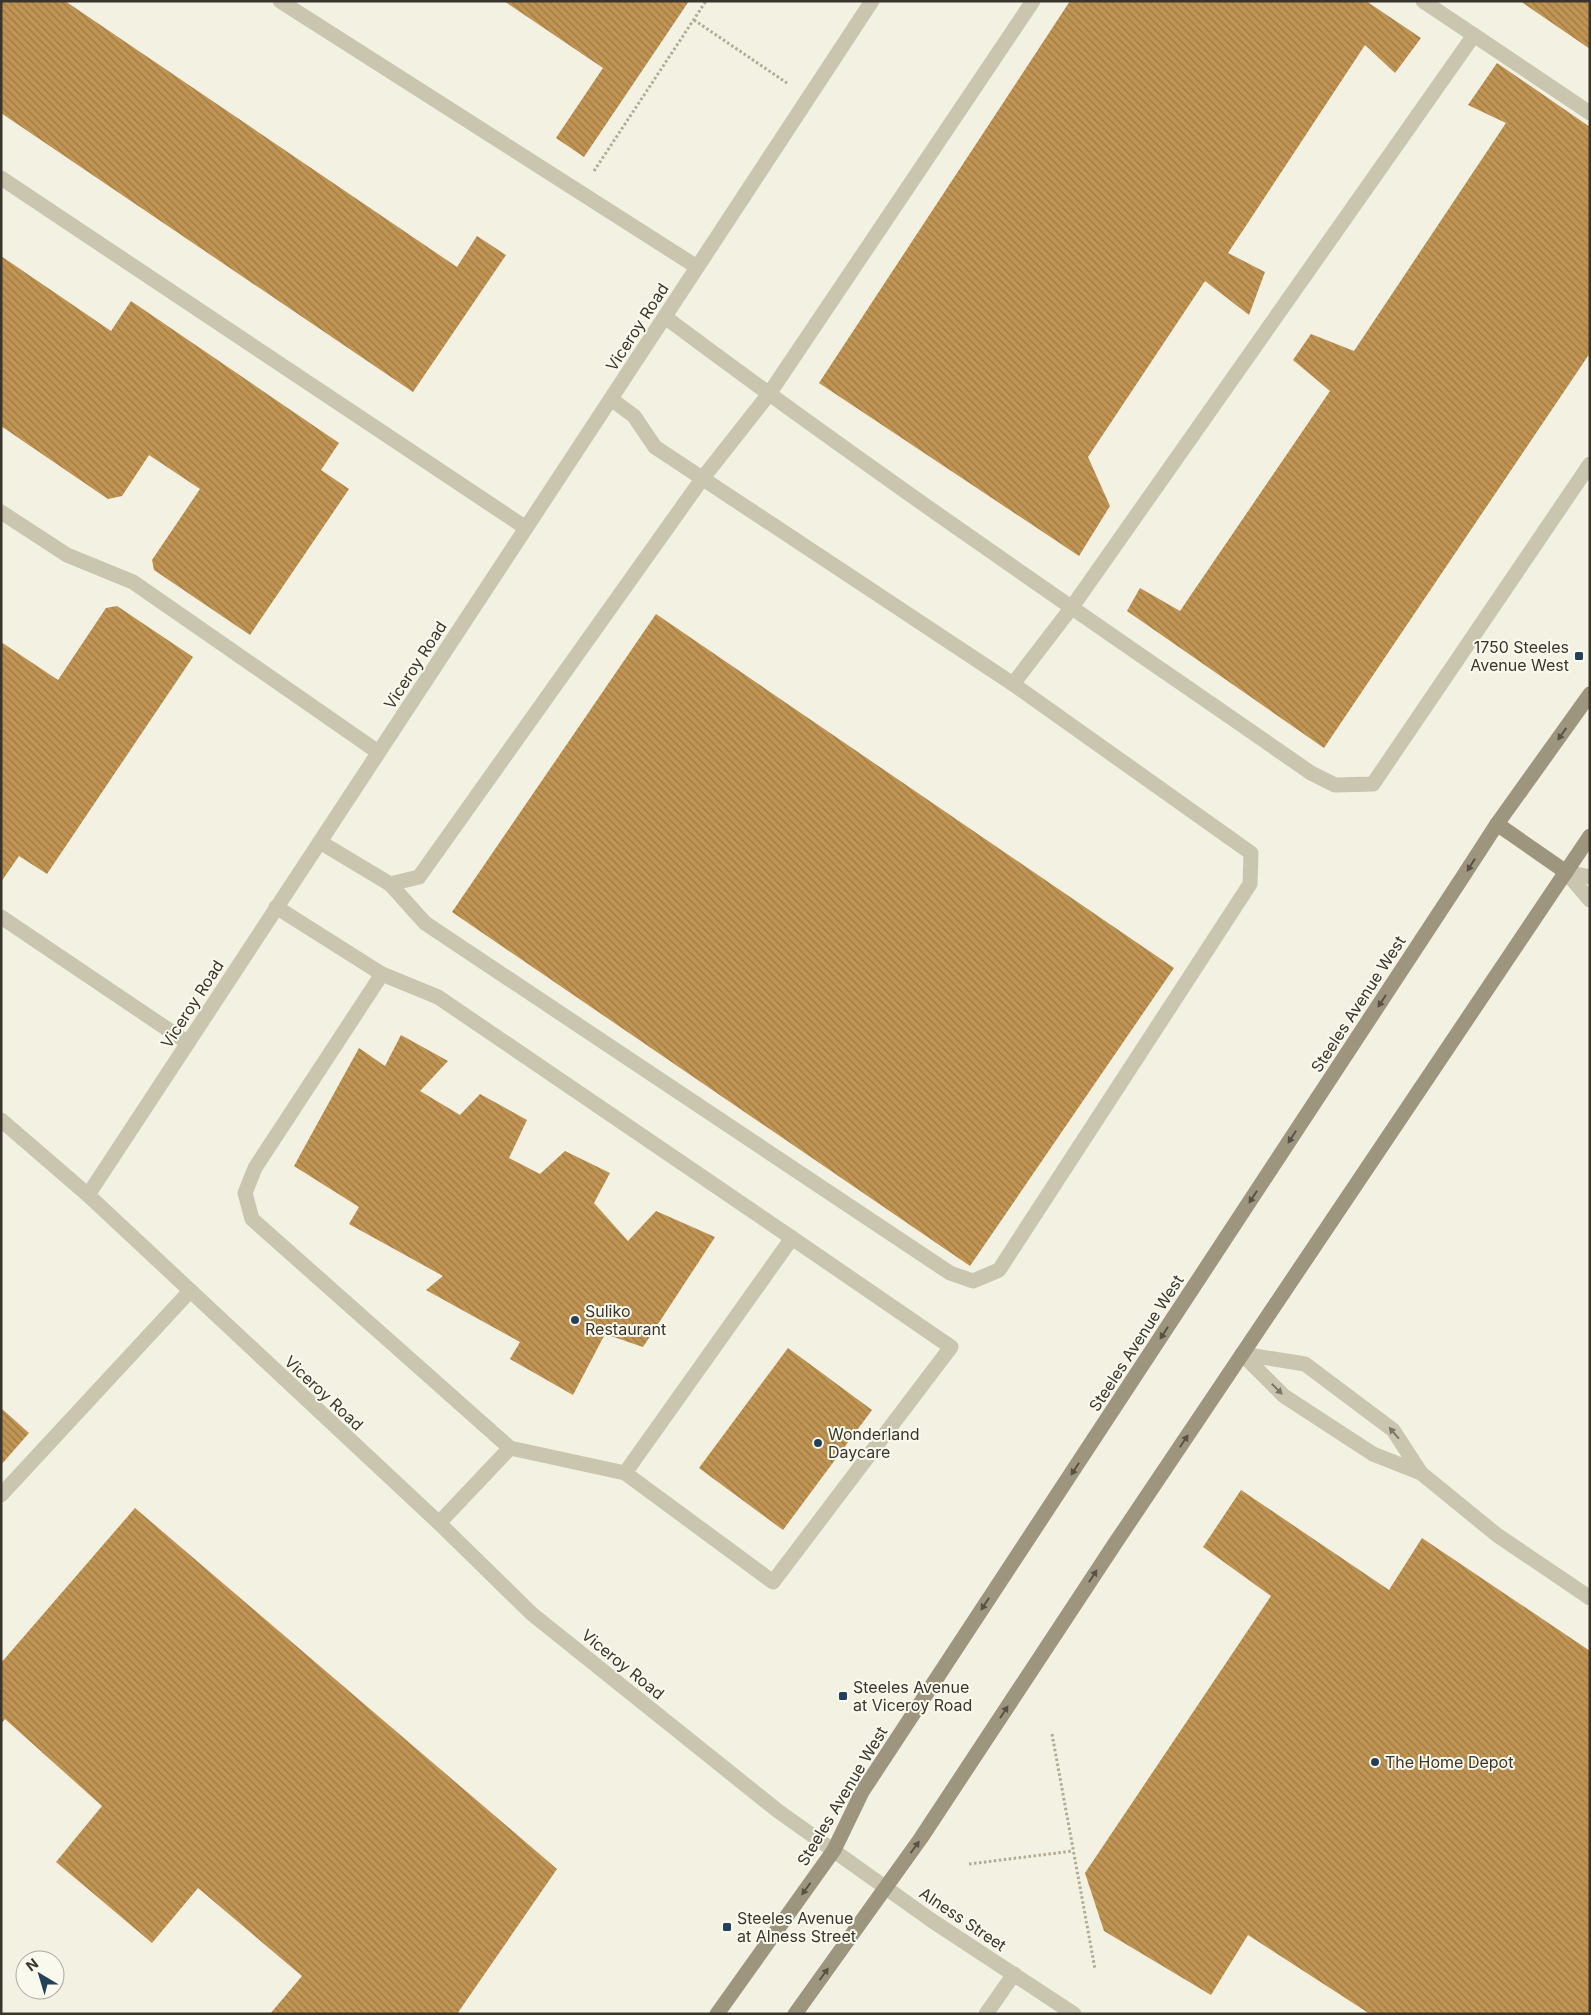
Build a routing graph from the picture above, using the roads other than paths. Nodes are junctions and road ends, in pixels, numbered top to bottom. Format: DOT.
graph roads {
  1 [pos="280,1"];
  2 [pos="872,1"];
  3 [pos="1033,1"];
  4 [pos="1423,1"];
  5 [pos="1474,35"];
  6 [pos="1590,113"];
  7 [pos="1,178"];
  8 [pos="698,267"];
  9 [pos="665,316"];
  10 [pos="769,394"];
  11 [pos="611,399"];
  12 [pos="1590,464"];
  13 [pos="702,479"];
  14 [pos="1,512"];
  15 [pos="526,528"];
  16 [pos="1072,607"];
  17 [pos="1012,684"];
  18 [pos="1590,694"];
  19 [pos="378,752"];
  20 [pos="1496,824"];
  21 [pos="1590,836"];
  22 [pos="320,842"];
  23 [pos="1566,872"];
  24 [pos="1590,877"];
  25 [pos="390,884"];
  26 [pos="1590,900"];
  27 [pos="276,907"];
  28 [pos="1,917"];
  29 [pos="382,974"];
  30 [pos="188,1043"];
  31 [pos="1,1120"];
  32 [pos="88,1195"];
  33 [pos="792,1238"];
  34 [pos="190,1290"];
  35 [pos="1242,1354"];
  36 [pos="510,1448"];
  37 [pos="625,1473"];
  38 [pos="1421,1473"];
  39 [pos="1,1495"];
  40 [pos="439,1523"];
  41 [pos="1590,1598"];
  42 [pos="834,1850"];
  43 [pos="886,1887"];
  44 [pos="1014,1974"];
  45 [pos="717,2014"];
  46 [pos="795,2014"];
  47 [pos="986,2014"];
  48 [pos="1074,2014"];
  1 -- 8 [label="street"];
  2 -- 8 [label="street, Viceroy Road"];
  3 -- 10 [label="street"];
  4 -- 5 [label="street"];
  5 -- 6 [label="street"];
  5 -- 16 [label="street"];
  7 -- 15 [label="street"];
  8 -- 9 [label="street, Viceroy Road"];
  9 -- 10 [label="street"];
  9 -- 11 [label="street, Viceroy Road"];
  10 -- 13 [label="street"];
  10 -- 16 [label="street"];
  11 -- 13 [label="street"];
  11 -- 15 [label="street, Viceroy Road"];
  12 -- 16 [label="street"];
  13 -- 17 [label="street"];
  13 -- 25 [label="street"];
  14 -- 19 [label="street"];
  15 -- 19 [label="street, Viceroy Road"];
  16 -- 17 [label="street"];
  17 -- 25 [label="street"];
  18 -- 20 [label="main road, Steeles Avenue West, one-way"];
  19 -- 22 [label="street, Viceroy Road"];
  20 -- 23 [label="main road"];
  20 -- 42 [label="main road, Steeles Avenue West, one-way"];
  21 -- 23 [label="main road"];
  22 -- 25 [label="street"];
  22 -- 27 [label="street, Viceroy Road"];
  23 -- 24 [label="street"];
  23 -- 26 [label="street"];
  23 -- 35 [label="main road"];
  27 -- 29 [label="street"];
  27 -- 30 [label="street, Viceroy Road"];
  28 -- 30 [label="street"];
  29 -- 33 [label="street"];
  29 -- 36 [label="street"];
  30 -- 32 [label="street, Viceroy Road"];
  31 -- 32 [label="street"];
  32 -- 34 [label="street, Viceroy Road"];
  33 -- 37 [label="street"];
  33 -- 37 [label="street"];
  34 -- 39 [label="street"];
  34 -- 40 [label="street, Viceroy Road"];
  35 -- 38 [label="street, one-way"];
  38 -- 35 [label="street, one-way"];
  43 -- 35 [label="main road, one-way"];
  36 -- 37 [label="street"];
  36 -- 40 [label="street"];
  38 -- 41 [label="street"];
  40 -- 42 [label="street, Viceroy Road"];
  42 -- 43 [label="street, Alness Street"];
  42 -- 45 [label="main road, Steeles Avenue West, one-way"];
  43 -- 44 [label="street, Alness Street"];
  46 -- 43 [label="main road, one-way"];
  44 -- 47 [label="street"];
  44 -- 48 [label="street, Alness Street"];
}
